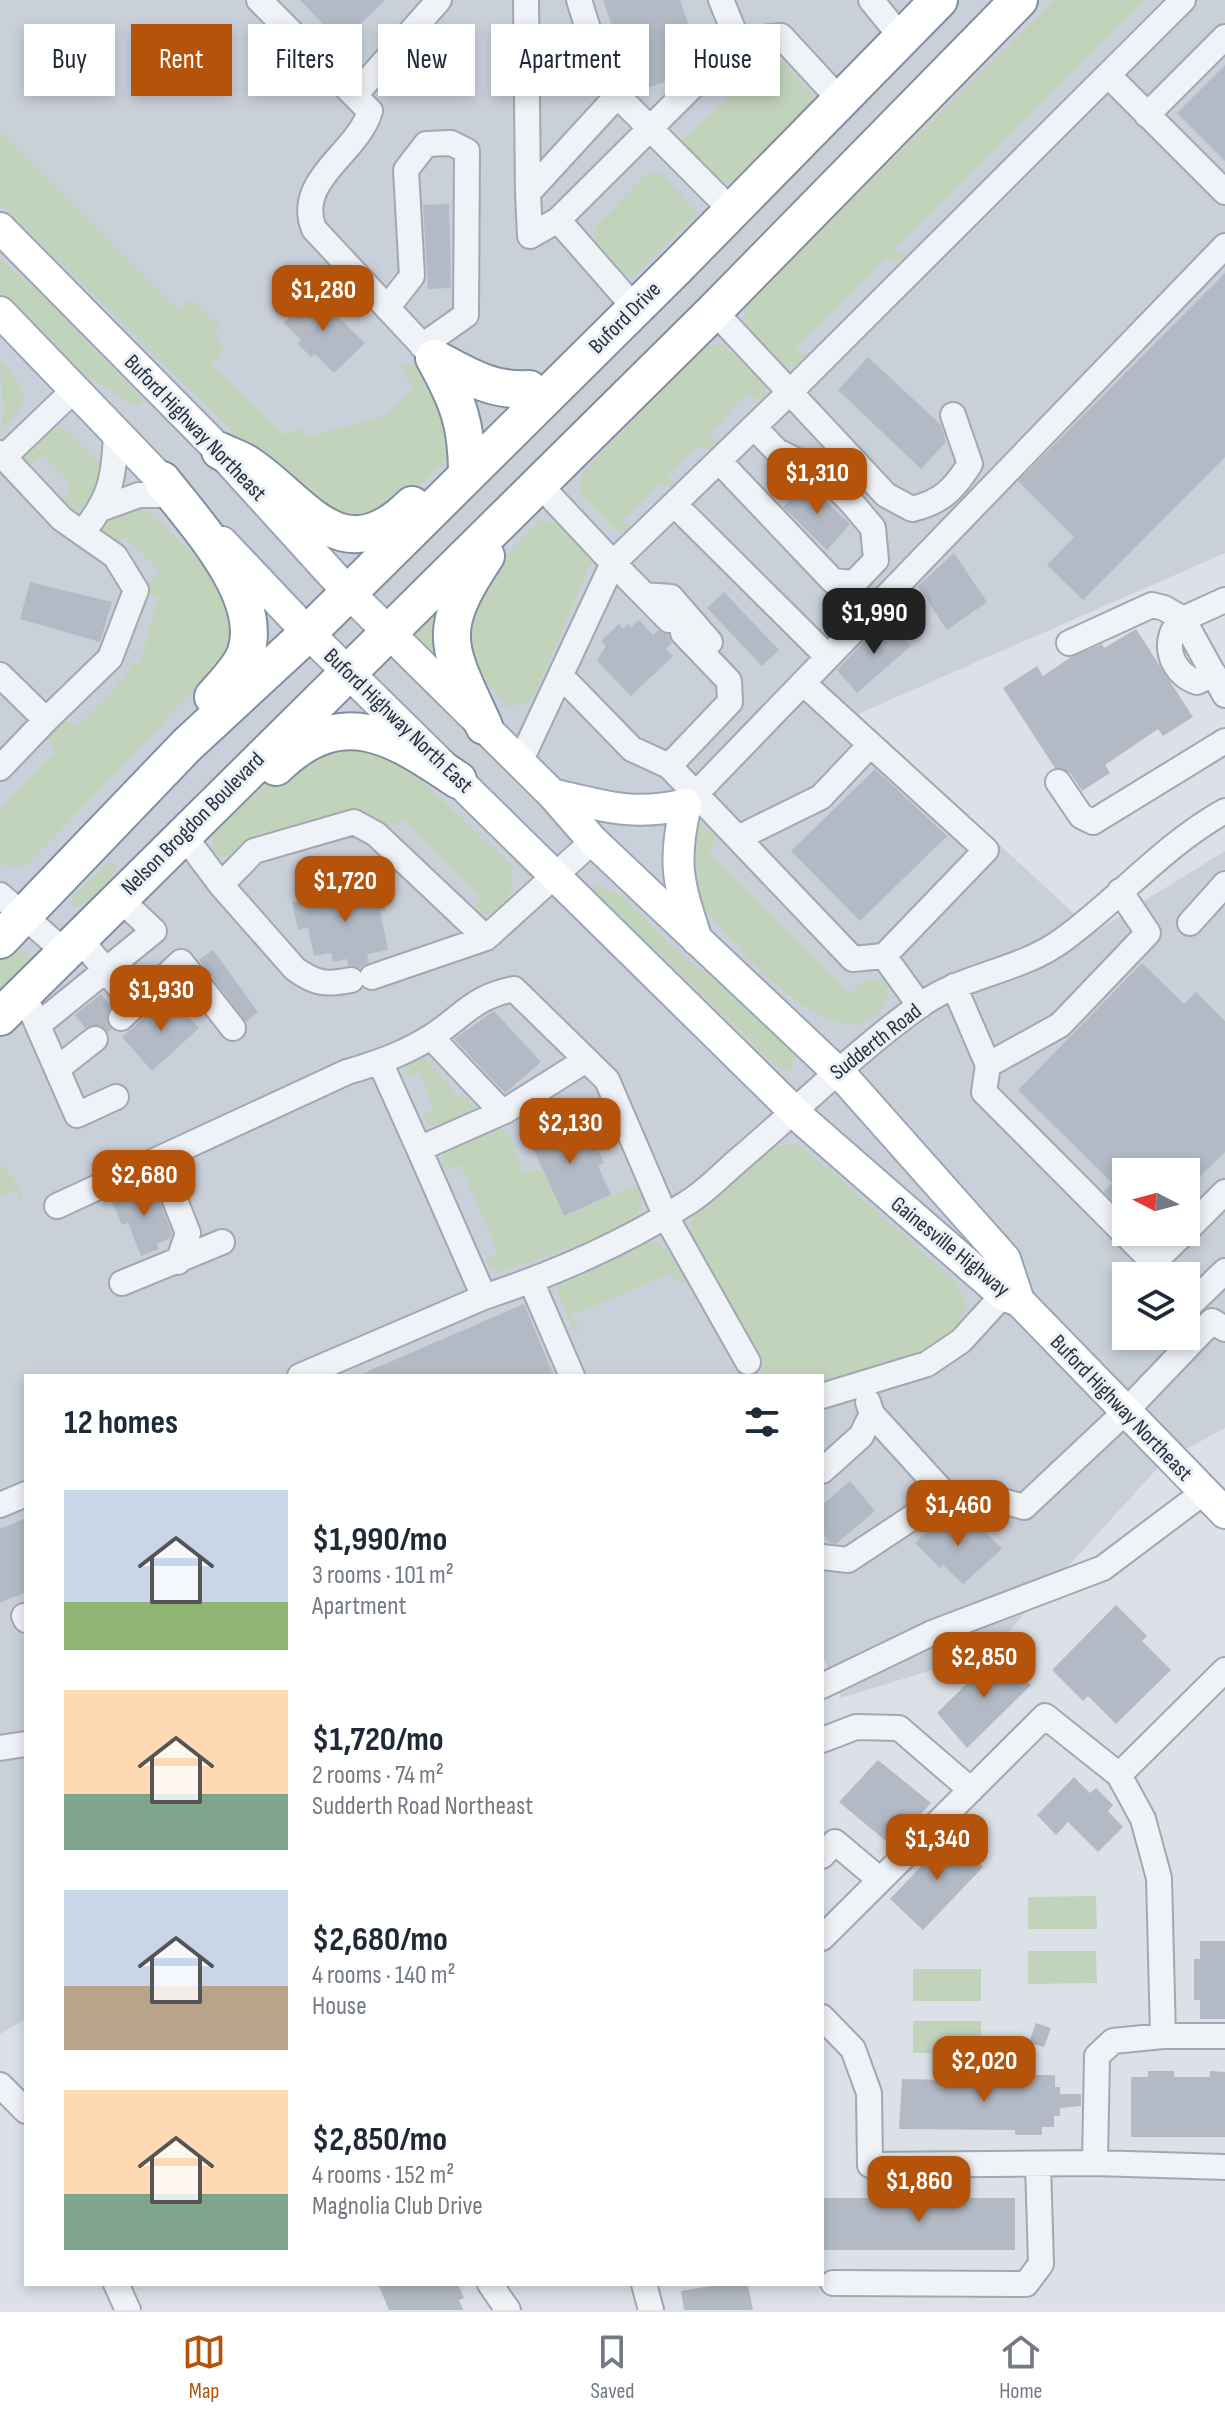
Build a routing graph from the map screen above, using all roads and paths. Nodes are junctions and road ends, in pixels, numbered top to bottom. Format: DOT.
graph roads {
  1 [pos="259,0"];
  2 [pos="439,0"];
  3 [pos="526,0"];
  4 [pos="579,0"];
  5 [pos="721,0"];
  6 [pos="871,0"];
  7 [pos="939,0"];
  8 [pos="1019,0"];
  9 [pos="1183,0"];
  10 [pos="283,24"];
  11 [pos="587,24"];
  12 [pos="731,24"];
  13 [pos="780,36"];
  14 [pos="1225,37"];
  15 [pos="902,38"];
  16 [pos="1108,75"];
  17 [pos="362,87"];
  18 [pos="356,96"];
  19 [pos="617,96"];
  20 [pos="684,96"];
  21 [pos="841,101"];
  22 [pos="1147,115"];
  23 [pos="651,130"];
  24 [pos="1225,192"];
  25 [pos="528,193"];
  26 [pos="732,211"];
  27 [pos="558,220"];
  28 [pos="0,228"];
  29 [pos="1225,246"];
  30 [pos="387,308"];
  31 [pos="635,308"];
  32 [pos="714,311"];
  33 [pos="0,312"];
  34 [pos="428,352"];
  35 [pos="76,388"];
  36 [pos="529,389"];
  37 [pos="792,390"];
  38 [pos="953,415"];
  39 [pos="754,427"];
  40 [pos="116,434"];
  41 [pos="220,451"];
  42 [pos="2,455"];
  43 [pos="719,461"];
  44 [pos="467,462"];
  45 [pos="539,484"];
  46 [pos="168,488"];
  47 [pos="674,504"];
  48 [pos="103,508"];
  49 [pos="912,509"];
  50 [pos="82,533"];
  51 [pos="941,540"];
  52 [pos="611,567"];
  53 [pos="833,581"];
  54 [pos="348,592"];
  55 [pos="645,595"];
  56 [pos="1225,600"];
  57 [pos="870,613"];
  58 [pos="1183,619"];
  59 [pos="387,632"];
  60 [pos="308,633"];
  61 [pos="1069,643"];
  62 [pos="828,657"];
  63 [pos="347,671"];
  64 [pos="0,675"];
  65 [pos="561,676"];
  66 [pos="729,681"];
  67 [pos="803,683"];
  68 [pos="1219,685"];
  69 [pos="46,720"];
  70 [pos="484,726"];
  71 [pos="1225,741"];
  72 [pos="187,745"];
  73 [pos="870,745"];
  74 [pos="520,762"];
  75 [pos="669,766"];
  76 [pos="0,768"];
  77 [pos="458,780"];
  78 [pos="1058,782"];
  79 [pos="552,794"];
  80 [pos="691,799"];
  81 [pos="1225,811"];
  82 [pos="738,838"];
  83 [pos="593,841"];
  84 [pos="180,845"];
  85 [pos="556,873"];
  86 [pos="1225,884"];
  87 [pos="221,885"];
  88 [pos="1120,891"];
  89 [pos="119,898"];
  90 [pos="8,918"];
  91 [pos="1190,923"];
  92 [pos="154,931"];
  93 [pos="486,938"];
  94 [pos="72,945"];
  95 [pos="699,945"];
  96 [pos="884,956"];
  97 [pos="181,962"];
  98 [pos="106,969"];
  99 [pos="954,986"];
  100 [pos="920,1006"];
  101 [pos="21,1011"];
  102 [pos="233,1028"];
  103 [pos="431,1037"];
  104 [pos="95,1039"];
  105 [pos="586,1060"];
  106 [pos="380,1062"];
  107 [pos="988,1065"];
  108 [pos="57,1069"];
  109 [pos="836,1071"];
  110 [pos="116,1097"];
  111 [pos="502,1112"];
  112 [pos="800,1117"];
  113 [pos="419,1149"];
  114 [pos="159,1160"];
  115 [pos="1225,1192"];
  116 [pos="57,1206"];
  117 [pos="665,1215"];
  118 [pos="1200,1216"];
  119 [pos="222,1242"];
  120 [pos="178,1262"];
  121 [pos="1153,1262"];
  122 [pos="1225,1271"];
  123 [pos="531,1281"];
  124 [pos="122,1283"];
  125 [pos="1200,1290"];
  126 [pos="484,1297"];
  127 [pos="1011,1298"];
  128 [pos="1200,1309"];
  129 [pos="1218,1325"];
  130 [pos="748,1362"];
  131 [pos="305,1374"];
  132 [pos="571,1374"];
  133 [pos="861,1386"];
  134 [pos="824,1395"];
  135 [pos="1124,1413"];
  136 [pos="872,1414"];
  137 [pos="824,1469"];
  138 [pos="1204,1492"];
  139 [pos="24,1495"];
  140 [pos="952,1502"];
  141 [pos="0,1505"];
  142 [pos="1225,1513"];
  143 [pos="824,1557"];
  144 [pos="1225,1670"];
  145 [pos="824,1685"];
  146 [pos="824,1739"];
  147 [pos="1119,1775"];
  148 [pos="971,1790"];
  149 [pos="824,1854"];
  150 [pos="880,1880"];
  151 [pos="824,1936"];
  152 [pos="824,2019"];
  153 [pos="1163,2036"];
  154 [pos="1225,2036"];
  155 [pos="0,2085"];
  156 [pos="24,2109"];
  157 [pos="1095,2163"];
  158 [pos="1038,2164"];
  159 [pos="1225,2167"];
  160 [pos="833,2283"];
  161 [pos="117,2286"];
  162 [pos="491,2286"];
  163 [pos="645,2286"];
  164 [pos="128,2310"];
  165 [pos="508,2310"];
  166 [pos="651,2310"];
  1 -- 10 [label="street"];
  2 -- 17 [label="street"];
  3 -- 25 [label="street"];
  4 -- 11 [label="street"];
  5 -- 12 [label="street"];
  6 -- 15 [label="street"];
  7 -- 15 [label="highway, Buford Drive"];
  8 -- 32 [label="highway"];
  9 -- 16 [label="street"];
  13 -- 21 [label="street"];
  14 -- 22 [label="street"];
  15 -- 21 [label="highway, Buford Drive"];
  16 -- 22 [label="street"];
  16 -- 37 [label="street"];
  18 -- 30 [label="street"];
  19 -- 23 [label="street"];
  19 -- 25 [label="street"];
  20 -- 23 [label="street"];
  21 -- 26 [label="highway, Buford Drive"];
  22 -- 24 [label="street"];
  23 -- 26 [label="street"];
  23 -- 27 [label="street"];
  25 -- 27 [label="street"];
  26 -- 31 [label="highway, Buford Drive"];
  27 -- 31 [label="street"];
  28 -- 41 [label="main road, Buford Highway Northeast"];
  29 -- 51 [label="street"];
  30 -- 34 [label="street"];
  30 -- 34 [label="street"];
  31 -- 36 [label="highway"];
  31 -- 44 [label="highway, Buford Drive"];
  32 -- 37 [label="street"];
  32 -- 45 [label="highway"];
  33 -- 35 [label="main road, Buford Highway North East"];
  34 -- 36 [label="highway"];
  34 -- 44 [label="highway"];
  35 -- 40 [label="main road, Buford Highway North East"];
  35 -- 42 [label="street"];
  36 -- 44 [label="highway"];
  37 -- 39 [label="street"];
  37 -- 49 [label="street"];
  38 -- 49 [label="street"];
  39 -- 43 [label="street"];
  39 -- 53 [label="street"];
  40 -- 46 [label="main road, Buford Highway North East"];
  40 -- 48 [label="street"];
  41 -- 44 [label="highway"];
  41 -- 54 [label="main road, Buford Highway Northeast"];
  42 -- 50 [label="street"];
  43 -- 47 [label="street"];
  43 -- 53 [label="street"];
  44 -- 54 [label="highway, Buford Drive"];
  45 -- 52 [label="street"];
  45 -- 59 [label="highway"];
  45 -- 70 [label="highway"];
  46 -- 48 [label="street"];
  46 -- 60 [label="main road, Buford Highway North East"];
  46 -- 72 [label="highway"];
  47 -- 52 [label="street"];
  47 -- 62 [label="street"];
  48 -- 50 [label="street"];
  49 -- 51 [label="street"];
  50 -- 69 [label="street"];
  51 -- 57 [label="street"];
  52 -- 55 [label="street"];
  52 -- 65 [label="street"];
  52 -- 66 [label="street"];
  53 -- 57 [label="street"];
  54 -- 59 [label="main road, Buford Highway Northeast"];
  54 -- 60 [label="highway, Buford Drive"];
  55 -- 66 [label="street"];
  55 -- 66 [label="street"];
  56 -- 58 [label="street"];
  57 -- 62 [label="street"];
  58 -- 61 [label="street"];
  58 -- 68 [label="street"];
  59 -- 63 [label="highway, Nelson Brogdon Boulevard"];
  59 -- 70 [label="main road"];
  60 -- 63 [label="main road, Buford Highway North East"];
  60 -- 72 [label="highway"];
  62 -- 67 [label="street"];
  63 -- 77 [label="main road, Buford Highway North East"];
  63 -- 84 [label="highway, Nelson Brogdon Boulevard"];
  64 -- 69 [label="street"];
  65 -- 74 [label="street"];
  65 -- 75 [label="street"];
  66 -- 75 [label="street"];
  67 -- 73 [label="street"];
  67 -- 80 [label="street"];
  69 -- 76 [label="street"];
  70 -- 74 [label="main road"];
  71 -- 78 [label="street"];
  72 -- 90 [label="highway"];
  73 -- 82 [label="street"];
  73 -- 96 [label="street"];
  74 -- 79 [label="main road"];
  75 -- 80 [label="street"];
  77 -- 84 [label="highway"];
  77 -- 85 [label="main road, Buford Highway North East"];
  79 -- 80 [label="main road"];
  79 -- 83 [label="main road"];
  80 -- 82 [label="street"];
  80 -- 95 [label="main road"];
  81 -- 88 [label="street, Sudderth Road"];
  82 -- 96 [label="street"];
  83 -- 85 [label="street"];
  83 -- 95 [label="main road"];
  84 -- 87 [label="street"];
  84 -- 89 [label="highway, Nelson Brogdon Boulevard"];
  85 -- 93 [label="street"];
  85 -- 112 [label="main road, Buford Highway North East"];
  86 -- 91 [label="street"];
  87 -- 93 [label="street"];
  87 -- 93 [label="street"];
  88 -- 99 [label="street, Sudderth Road"];
  88 -- 107 [label="street"];
  89 -- 92 [label="street"];
  89 -- 94 [label="highway, Nelson Brogdon Boulevard"];
  90 -- 94 [label="street"];
  92 -- 97 [label="street"];
  92 -- 98 [label="street"];
  94 -- 98 [label="street"];
  94 -- 101 [label="highway, Nelson Brogdon Boulevard"];
  95 -- 109 [label="main road"];
  96 -- 100 [label="street"];
  97 -- 98 [label="street"];
  97 -- 102 [label="street"];
  98 -- 101 [label="street"];
  99 -- 100 [label="street, Sudderth Road"];
  99 -- 107 [label="street"];
  100 -- 109 [label="street, Sudderth Road"];
  101 -- 108 [label="street"];
  103 -- 105 [label="street"];
  103 -- 106 [label="street"];
  103 -- 111 [label="street"];
  104 -- 108 [label="street"];
  105 -- 111 [label="street"];
  105 -- 117 [label="street"];
  106 -- 113 [label="street"];
  106 -- 114 [label="street"];
  107 -- 121 [label="street"];
  108 -- 110 [label="street"];
  109 -- 112 [label="street, Sudderth Road"];
  109 -- 127 [label="main road, Gainesville Highway"];
  111 -- 113 [label="street"];
  112 -- 117 [label="street, Sudderth Road"];
  112 -- 127 [label="main road, Gainesville Highway"];
  113 -- 126 [label="street"];
  114 -- 116 [label="street"];
  114 -- 120 [label="street"];
  115 -- 118 [label="street"];
  117 -- 123 [label="street, Sudderth Road"];
  117 -- 130 [label="street"];
  119 -- 120 [label="street"];
  120 -- 124 [label="street"];
  122 -- 125 [label="street"];
  123 -- 126 [label="street, Sudderth Road"];
  123 -- 132 [label="street"];
  126 -- 131 [label="street, Sudderth Road"];
  127 -- 133 [label="street"];
  127 -- 135 [label="main road, Buford Highway Northeast"];
  128 -- 129 [label="street"];
  129 -- 135 [label="street"];
  133 -- 134 [label="street"];
  133 -- 136 [label="street"];
  135 -- 138 [label="main road, Buford Highway Northeast"];
  135 -- 140 [label="street"];
  136 -- 137 [label="street"];
  136 -- 140 [label="street"];
  138 -- 142 [label="main road, Buford Highway Northeast"];
  138 -- 145 [label="street"];
  139 -- 141 [label="street"];
  140 -- 143 [label="street"];
  144 -- 147 [label="street"];
  146 -- 148 [label="street"];
  147 -- 148 [label="street"];
  147 -- 153 [label="street"];
  148 -- 150 [label="street"];
  149 -- 150 [label="street"];
  150 -- 151 [label="street"];
  152 -- 158 [label="street"];
  153 -- 154 [label="street"];
  153 -- 157 [label="street"];
  155 -- 156 [label="street"];
  157 -- 158 [label="street"];
  157 -- 159 [label="street"];
  158 -- 160 [label="street"];
  161 -- 164 [label="street"];
  162 -- 165 [label="street"];
  163 -- 166 [label="street"];
}
